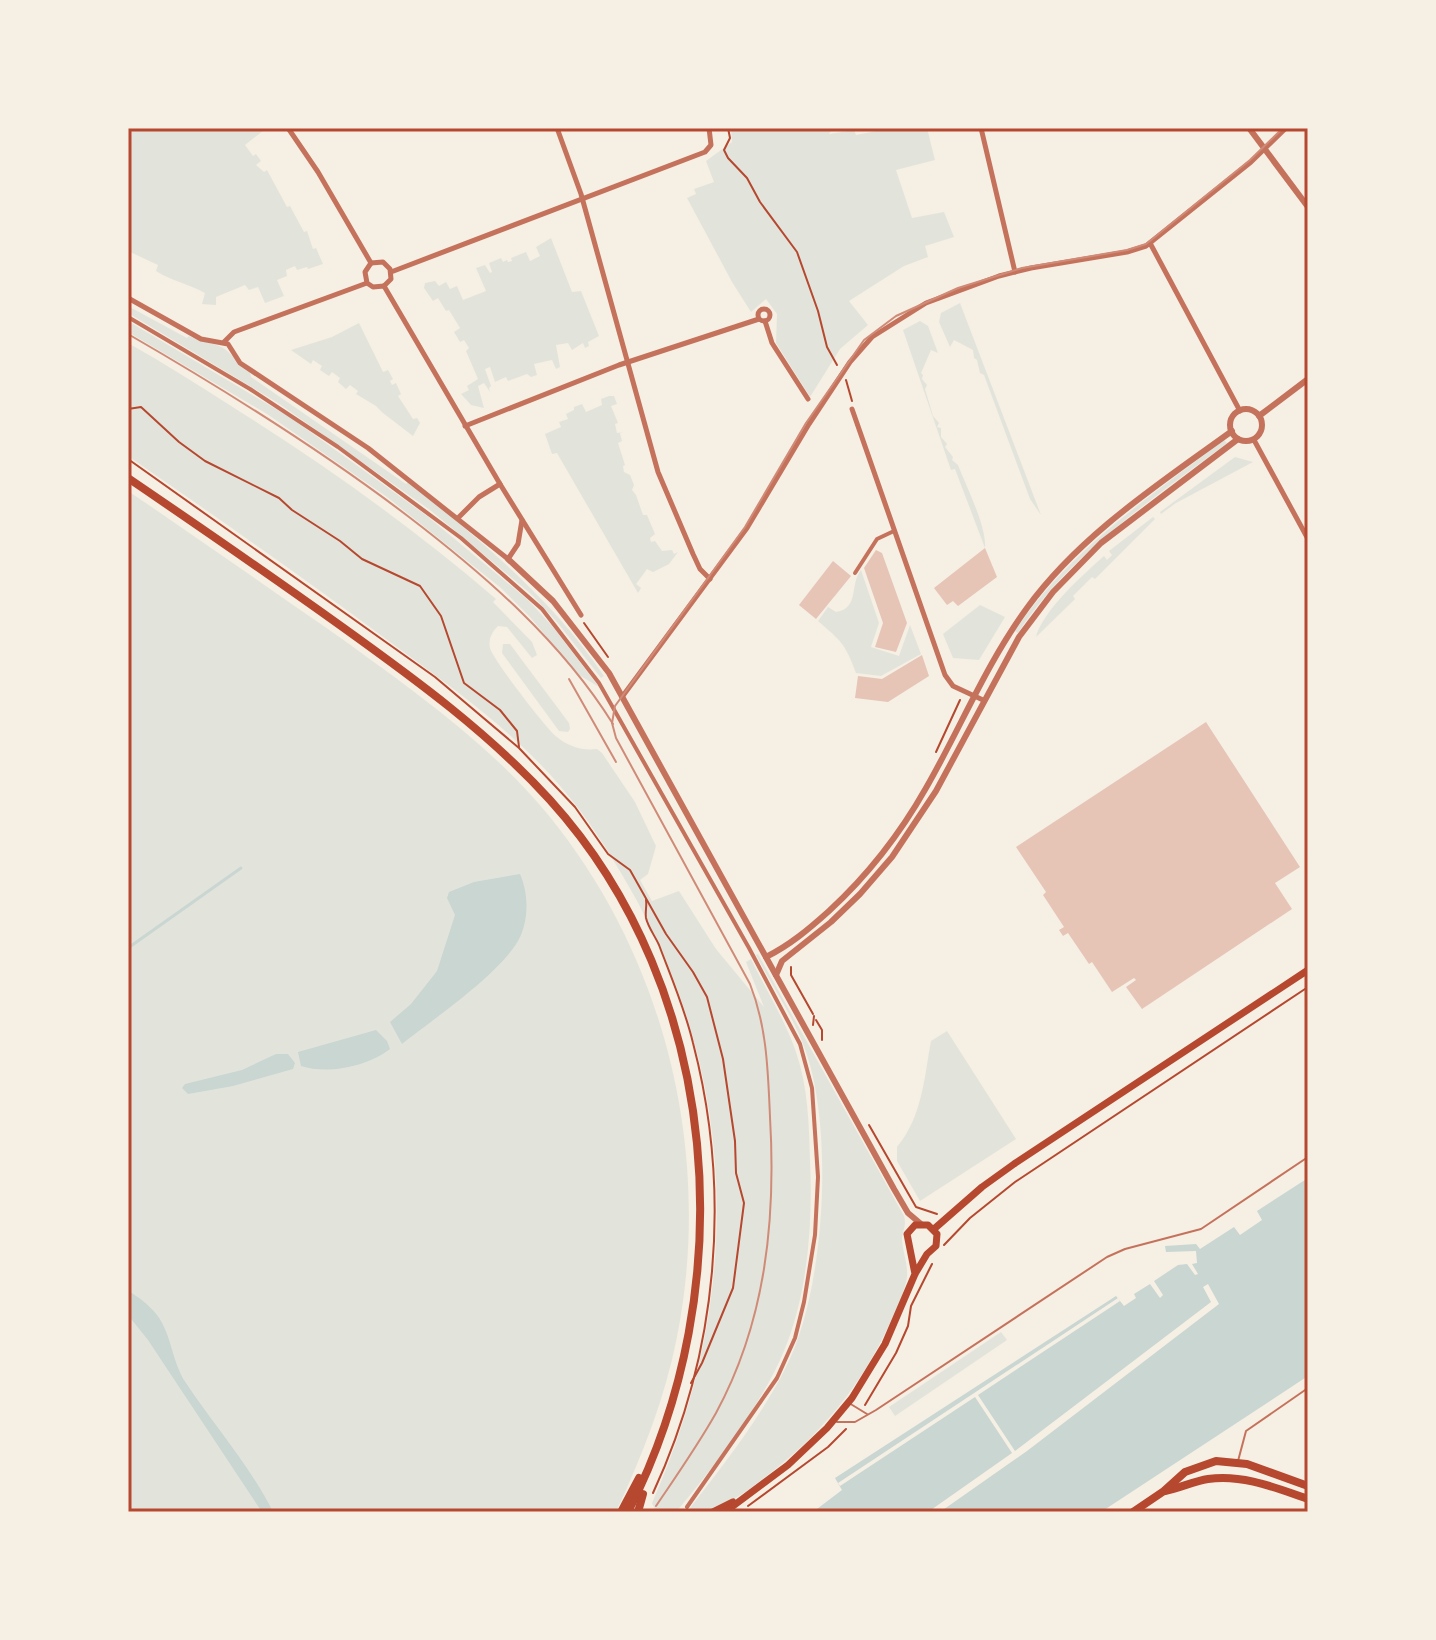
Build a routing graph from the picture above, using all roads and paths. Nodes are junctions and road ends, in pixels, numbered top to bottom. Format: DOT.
graph roads {
  1 [pos="288,128"];
  2 [pos="557,128"];
  3 [pos="709,128"];
  4 [pos="728,128"];
  5 [pos="981,128"];
  6 [pos="1249,128"];
  7 [pos="1286,128"];
  8 [pos="1265,150"];
  9 [pos="582,199"];
  10 [pos="1308,207"];
  11 [pos="1150,243"];
  12 [pos="371,263"];
  13 [pos="391,272"];
  14 [pos="1015,272"];
  15 [pos="367,283"];
  16 [pos="384,286"];
  17 [pos="128,298"];
  18 [pos="128,317"];
  19 [pos="224,342"];
  20 [pos="627,362"];
  21 [pos="835,364"];
  22 [pos="1308,379"];
  23 [pos="846,381"];
  24 [pos="808,399"];
  25 [pos="128,409"];
  26 [pos="852,409"];
  27 [pos="1240,411"];
  28 [pos="1259,416"];
  29 [pos="465,426"];
  30 [pos="1232,431"];
  31 [pos="1238,439"];
  32 [pos="1254,440"];
  33 [pos="128,459"];
  34 [pos="128,478"];
  35 [pos="500,484"];
  36 [pos="458,518"];
  37 [pos="522,520"];
  38 [pos="894,531"];
  39 [pos="1308,539"];
  40 [pos="508,559"];
  41 [pos="855,573"];
  42 [pos="710,579"];
  43 [pos="581,617"];
  44 [pos="611,662"];
  45 [pos="964,692"];
  46 [pos="974,696"];
  47 [pos="622,697"];
  48 [pos="983,700"];
  49 [pos="519,748"];
  50 [pos="935,753"];
  51 [pos="766,957"];
  52 [pos="785,958"];
  53 [pos="1308,970"];
  54 [pos="776,975"];
  55 [pos="1308,987"];
  56 [pos="822,1045"];
  57 [pos="865,1121"];
  58 [pos="1308,1157"];
  59 [pos="908,1213"];
  60 [pos="943,1221"];
  61 [pos="921,1224"];
  62 [pos="934,1229"];
  63 [pos="910,1230"];
  64 [pos="953,1234"];
  65 [pos="944,1245"];
  66 [pos="910,1249"];
  67 [pos="931,1255"];
  68 [pos="915,1274"];
  69 [pos="1308,1388"];
  70 [pos="849,1402"];
  71 [pos="860,1412"];
  72 [pos="868,1414"];
  73 [pos="833,1421"];
  74 [pos="851,1423"];
  75 [pos="845,1430"];
  76 [pos="657,1446"];
  77 [pos="1237,1462"];
  78 [pos="1233,1478"];
  79 [pos="1308,1486"];
  80 [pos="1164,1491"];
  81 [pos="753,1492"];
  82 [pos="1308,1499"];
  83 [pos="649,1502"];
  84 [pos="687,1507"];
  85 [pos="621,1512"];
  86 [pos="628,1512"];
  87 [pos="638,1512"];
  88 [pos="713,1512"];
  89 [pos="725,1512"];
  90 [pos="1133,1512"];
  1 -- 12 [label="street"];
  2 -- 9 [label="street"];
  3 -- 9 [label="street"];
  4 -- 21 [label="path"];
  5 -- 14 [label="street"];
  6 -- 8 [label="street"];
  7 -- 8 [label="street"];
  8 -- 10 [label="street"];
  8 -- 11 [label="street"];
  9 -- 13 [label="street"];
  9 -- 20 [label="street"];
  11 -- 14 [label="street"];
  11 -- 27 [label="street"];
  12 -- 13 [label="street"];
  12 -- 15 [label="street"];
  13 -- 16 [label="street"];
  14 -- 42 [label="street"];
  15 -- 16 [label="street"];
  15 -- 19 [label="street"];
  16 -- 29 [label="street"];
  17 -- 19 [label="street"];
  18 -- 84 [label="street"];
  19 -- 36 [label="street"];
  20 -- 24 [label="street"];
  20 -- 29 [label="street"];
  20 -- 42 [label="street"];
  22 -- 28 [label="street"];
  23 -- 26 [label="path"];
  25 -- 49 [label="path"];
  26 -- 38 [label="street"];
  27 -- 28 [label="street"];
  27 -- 30 [label="street"];
  28 -- 32 [label="street"];
  29 -- 35 [label="street"];
  30 -- 31 [label="street"];
  30 -- 46 [label="street"];
  31 -- 32 [label="street"];
  31 -- 48 [label="street"];
  32 -- 39 [label="street"];
  33 -- 49 [label="path"];
  34 -- 76 [label="main road"];
  35 -- 36 [label="street"];
  35 -- 37 [label="street"];
  36 -- 40 [label="street"];
  37 -- 40 [label="street"];
  37 -- 43 [label="street"];
  38 -- 41 [label="street"];
  38 -- 45 [label="street"];
  40 -- 47 [label="street"];
  42 -- 47 [label="street"];
  43 -- 44 [label="path"];
  45 -- 46 [label="street"];
  45 -- 50 [label="path"];
  46 -- 48 [label="street"];
  46 -- 51 [label="street"];
  47 -- 51 [label="street"];
  48 -- 52 [label="street"];
  49 -- 83 [label="path"];
  51 -- 54 [label="street"];
  52 -- 54 [label="street"];
  52 -- 56 [label="path"];
  53 -- 60 [label="main road"];
  54 -- 59 [label="street"];
  55 -- 64 [label="path"];
  57 -- 60 [label="path"];
  58 -- 72 [label="lane"];
  59 -- 61 [label="street"];
  59 -- 63 [label="street"];
  60 -- 62 [label="main road"];
  60 -- 64 [label="path"];
  61 -- 62 [label="main road"];
  61 -- 63 [label="main road"];
  62 -- 67 [label="main road"];
  63 -- 66 [label="main road"];
  64 -- 65 [label="path"];
  66 -- 67 [label="main road"];
  66 -- 68 [label="main road"];
  67 -- 68 [label="main road"];
  67 -- 71 [label="path"];
  68 -- 70 [label="main road"];
  69 -- 77 [label="lane"];
  70 -- 71 [label="lane"];
  70 -- 73 [label="main road"];
  71 -- 72 [label="lane"];
  72 -- 74 [label="lane"];
  73 -- 74 [label="lane"];
  73 -- 81 [label="main road"];
  74 -- 75 [label="path"];
  76 -- 85 [label="main road"];
  76 -- 86 [label="main road"];
  76 -- 87 [label="main road"];
  77 -- 78 [label="lane"];
  77 -- 79 [label="main road"];
  77 -- 80 [label="main road"];
  78 -- 80 [label="main road"];
  78 -- 82 [label="main road"];
  80 -- 90 [label="main road"];
  81 -- 88 [label="main road"];
  81 -- 89 [label="main road"];
}
